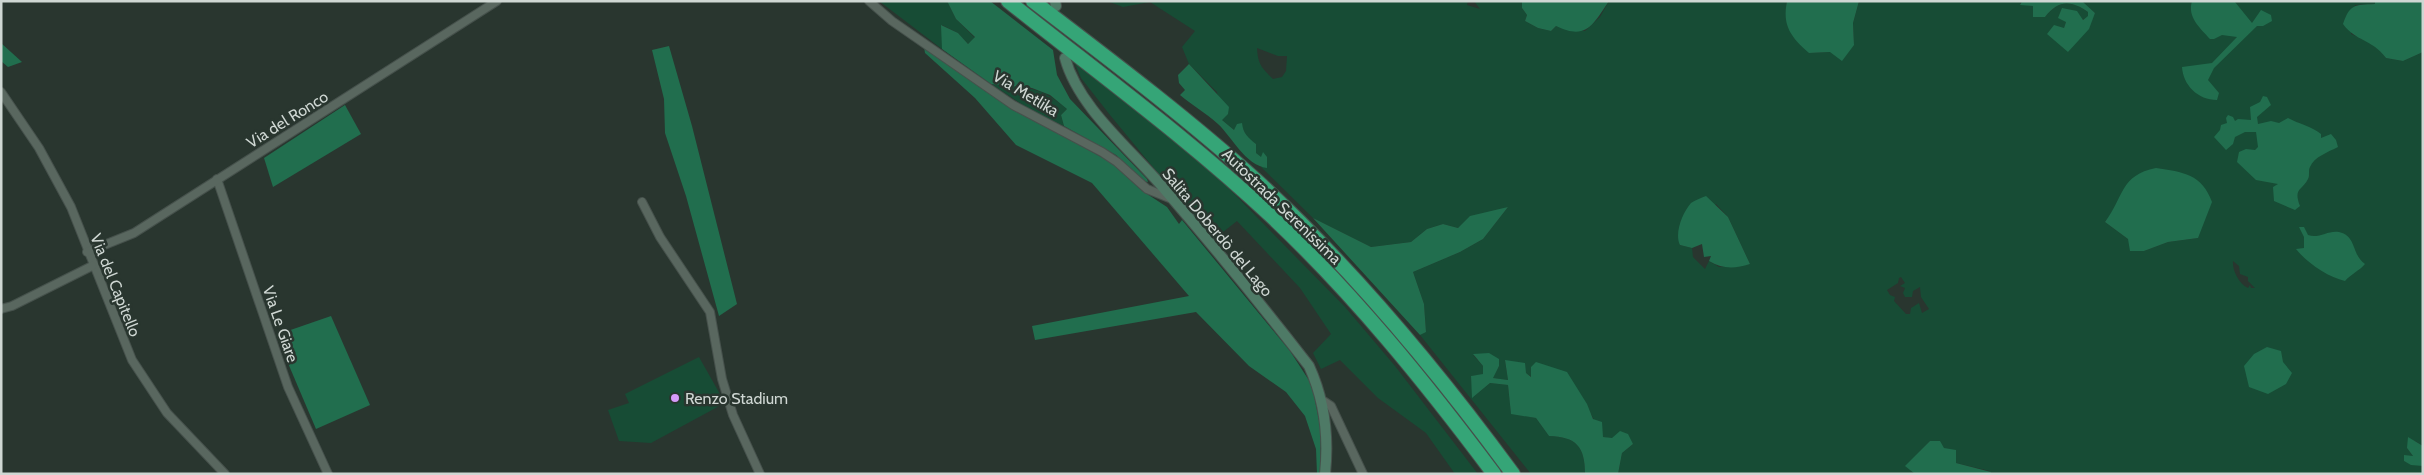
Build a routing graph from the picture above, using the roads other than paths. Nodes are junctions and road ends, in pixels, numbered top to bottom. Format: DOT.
graph roads {
  1 [pos="497,1"];
  2 [pos="870,1"];
  3 [pos="1008,1"];
  4 [pos="1033,1"];
  5 [pos="1064,58"];
  6 [pos="1,92"];
  7 [pos="217,180"];
  8 [pos="1173,199"];
  9 [pos="642,202"];
  10 [pos="87,252"];
  11 [pos="92,266"];
  12 [pos="12,306"];
  13 [pos="1,309"];
  14 [pos="1,314"];
  15 [pos="1322,400"];
  16 [pos="225,474"];
  17 [pos="328,474"];
  18 [pos="760,474"];
  19 [pos="1325,474"];
  20 [pos="1363,474"];
  21 [pos="1494,474"];
  22 [pos="1513,474"];
  1 -- 7 [label="street, Via del Ronco"];
  2 -- 8 [label="street, Via Metlika"];
  3 -- 21 [label="highway, Autostrada Serenissima"];
  4 -- 22 [label="highway, Autostrada Serenissima"];
  5 -- 8 [label="street, Salita Doberdò del Lago"];
  6 -- 10 [label="street, Via del Capitello"];
  7 -- 10 [label="street, Via del Ronco"];
  7 -- 17 [label="street, Via Le Giare"];
  8 -- 15 [label="street, Salita Doberdò del Lago"];
  9 -- 18 [label="street"];
  10 -- 11 [label="street, Via del Capitello"];
  11 -- 12 [label="street"];
  11 -- 16 [label="street, Via del Capitello"];
  12 -- 13 [label="street"];
  12 -- 14 [label="street"];
  15 -- 19 [label="street, Salita Doberdò del Lago"];
  15 -- 20 [label="street, Salita Doberdò del Lago"];
}
